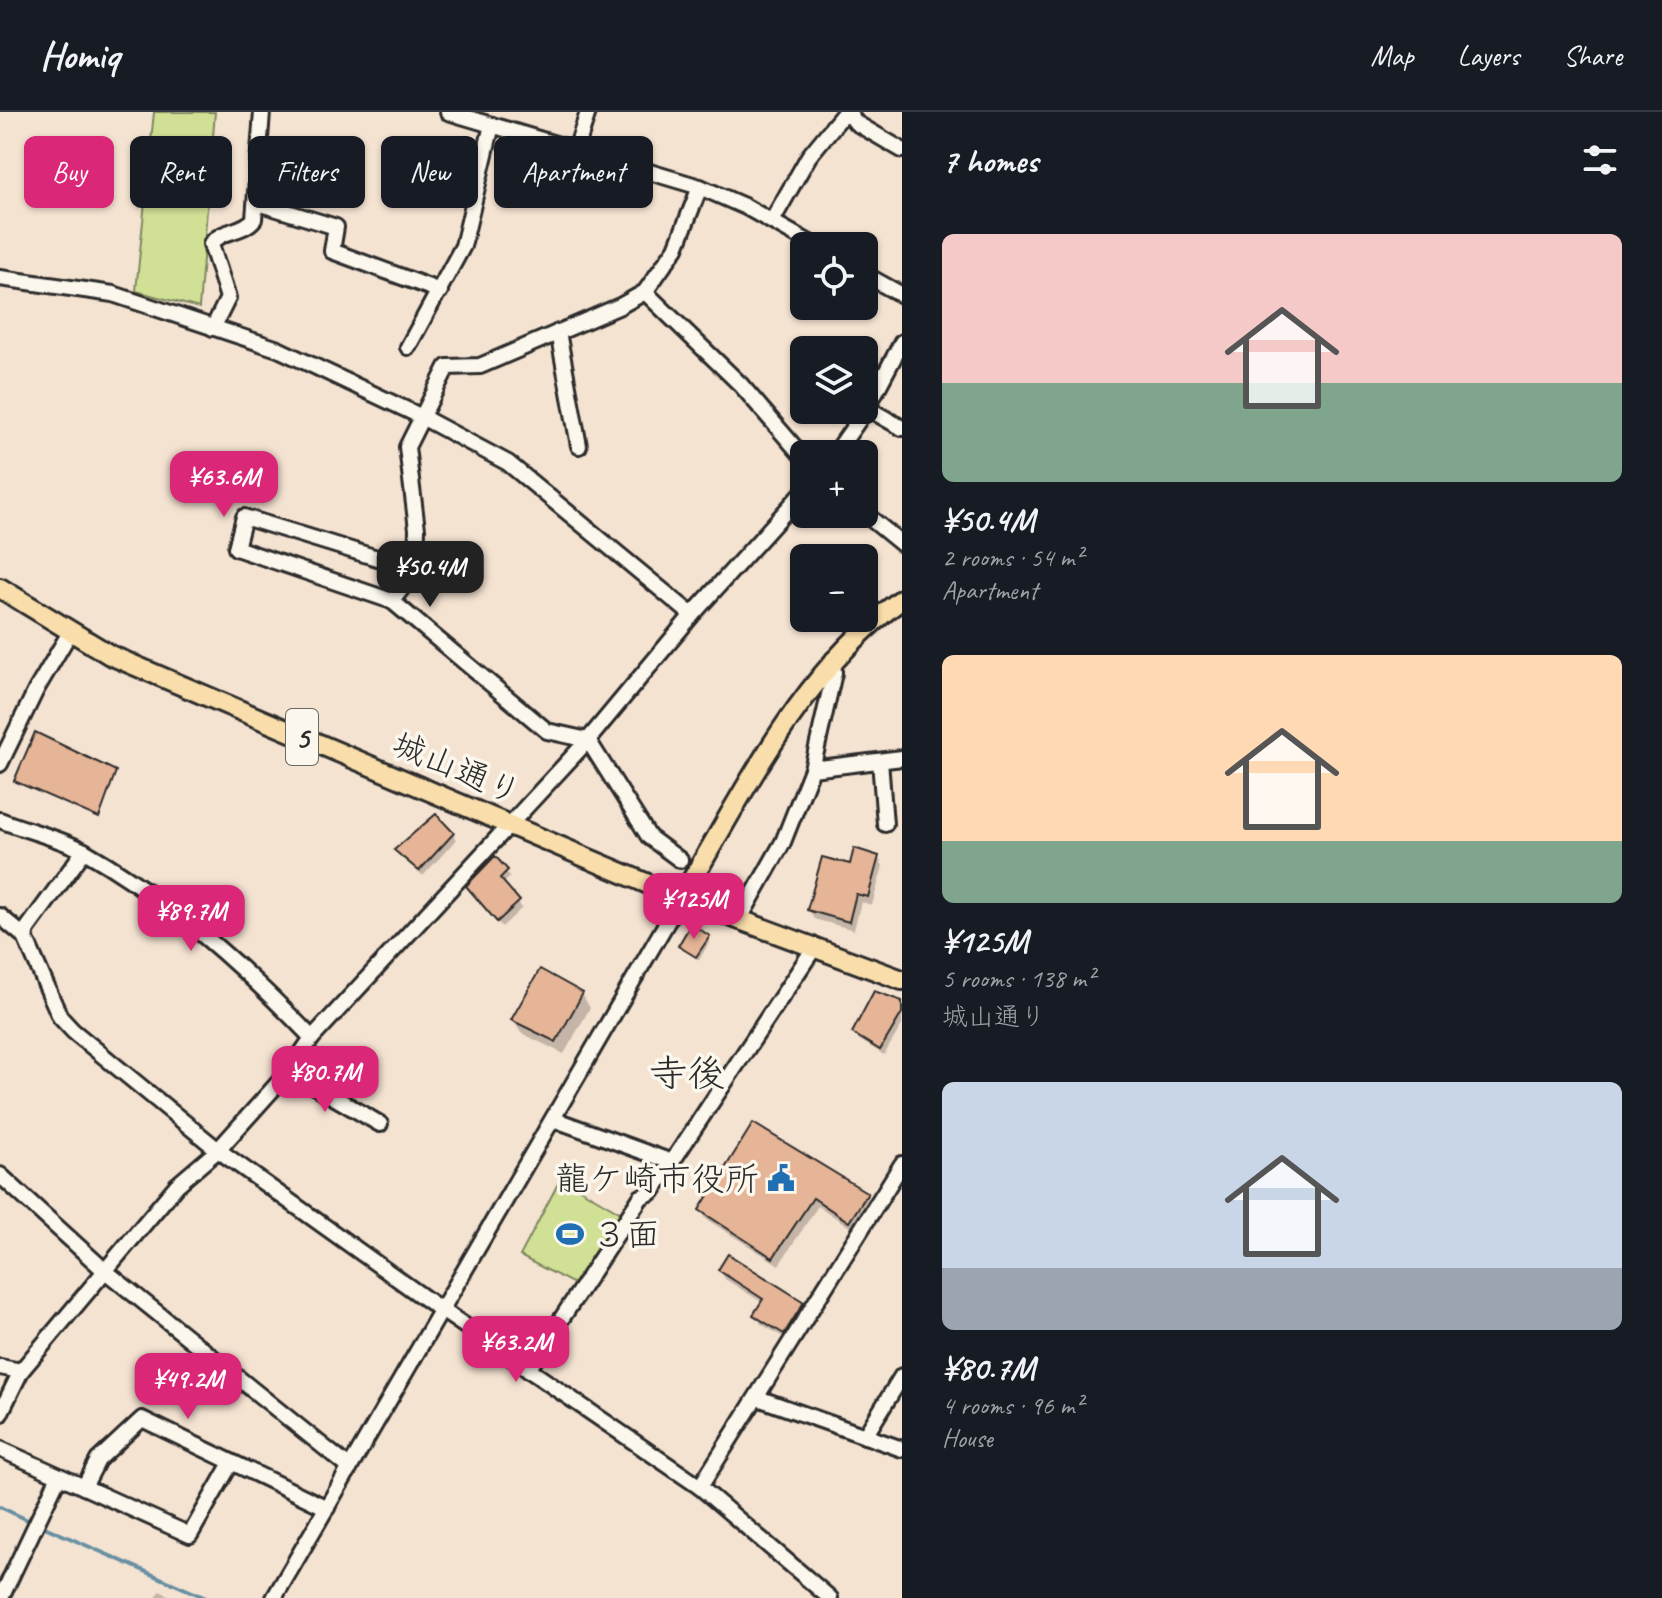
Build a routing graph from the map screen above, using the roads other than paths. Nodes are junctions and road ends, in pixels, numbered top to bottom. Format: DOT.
graph roads {
  1 [pos="262,112"];
  2 [pos="448,112"];
  3 [pos="588,112"];
  4 [pos="847,112"];
  5 [pos="492,125"];
  6 [pos="261,136"];
  7 [pos="529,136"];
  8 [pos="580,136"];
  9 [pos="902,150"];
  10 [pos="653,173"];
  11 [pos="700,187"];
  12 [pos="256,208"];
  13 [pos="274,208"];
  14 [pos="772,221"];
  15 [pos="791,232"];
  16 [pos="0,278"];
  17 [pos="878,282"];
  18 [pos="440,291"];
  19 [pos="645,292"];
  20 [pos="902,295"];
  21 [pos="213,328"];
  22 [pos="558,332"];
  23 [pos="902,342"];
  24 [pos="408,347"];
  25 [pos="878,387"];
  26 [pos="878,414"];
  27 [pos="420,416"];
  28 [pos="902,428"];
  29 [pos="790,442"];
  30 [pos="579,446"];
  31 [pos="790,506"];
  32 [pos="878,524"];
  33 [pos="902,544"];
  34 [pos="416,570"];
  35 [pos="0,588"];
  36 [pos="902,599"];
  37 [pos="392,601"];
  38 [pos="692,615"];
  39 [pos="69,634"];
  40 [pos="833,659"];
  41 [pos="588,740"];
  42 [pos="902,758"];
  43 [pos="880,761"];
  44 [pos="0,764"];
  45 [pos="812,769"];
  46 [pos="0,820"];
  47 [pos="508,824"];
  48 [pos="885,824"];
  49 [pos="84,851"];
  50 [pos="680,860"];
  51 [pos="681,898"];
  52 [pos="0,916"];
  53 [pos="739,920"];
  54 [pos="25,937"];
  55 [pos="814,948"];
  56 [pos="902,980"];
  57 [pos="312,1038"];
  58 [pos="289,1071"];
  59 [pos="553,1119"];
  60 [pos="380,1124"];
  61 [pos="218,1150"];
  62 [pos="672,1162"];
  63 [pos="902,1164"];
  64 [pos="0,1175"];
  65 [pos="104,1270"];
  66 [pos="442,1310"];
  67 [pos="0,1367"];
  68 [pos="528,1370"];
  69 [pos="21,1371"];
  70 [pos="902,1376"];
  71 [pos="758,1398"];
  72 [pos="0,1414"];
  73 [pos="865,1436"];
  74 [pos="0,1449"];
  75 [pos="902,1449"];
  76 [pos="231,1463"];
  77 [pos="350,1468"];
  78 [pos="59,1476"];
  79 [pos="84,1487"];
  80 [pos="700,1487"];
  81 [pos="327,1508"];
  82 [pos="1,1598"];
  83 [pos="274,1598"];
  84 [pos="830,1598"];
  1 -- 6 [label="street"];
  2 -- 5 [label="street"];
  3 -- 8 [label="street"];
  4 -- 9 [label="street"];
  4 -- 14 [label="street"];
  5 -- 7 [label="street"];
  5 -- 18 [label="street"];
  10 -- 11 [label="street"];
  11 -- 14 [label="street"];
  11 -- 19 [label="street"];
  12 -- 21 [label="street"];
  13 -- 18 [label="street"];
  14 -- 15 [label="street"];
  16 -- 21 [label="street"];
  17 -- 20 [label="street"];
  18 -- 24 [label="street"];
  19 -- 22 [label="street"];
  19 -- 29 [label="street"];
  21 -- 27 [label="street"];
  22 -- 27 [label="street"];
  22 -- 30 [label="street"];
  23 -- 25 [label="street"];
  26 -- 28 [label="street"];
  27 -- 34 [label="street"];
  27 -- 38 [label="street"];
  31 -- 38 [label="street"];
  32 -- 33 [label="street"];
  34 -- 37 [label="street"];
  34 -- 37 [label="street"];
  35 -- 39 [label="main road, 城山通り / 5"];
  36 -- 40 [label="main road"];
  37 -- 41 [label="street"];
  38 -- 41 [label="street"];
  39 -- 44 [label="street"];
  39 -- 47 [label="main road, 城山通り / 5"];
  40 -- 45 [label="street"];
  40 -- 51 [label="main road"];
  41 -- 47 [label="street"];
  41 -- 50 [label="street"];
  42 -- 43 [label="street"];
  43 -- 45 [label="street"];
  43 -- 48 [label="street"];
  45 -- 53 [label="street"];
  46 -- 49 [label="street"];
  47 -- 51 [label="main road, 城山通り / 5"];
  47 -- 57 [label="street"];
  49 -- 54 [label="street"];
  49 -- 57 [label="street"];
  51 -- 53 [label="main road, 城山通り / 5"];
  51 -- 59 [label="street"];
  52 -- 54 [label="street"];
  53 -- 55 [label="main road, 城山通り / 5"];
  54 -- 61 [label="street"];
  55 -- 56 [label="main road, 城山通り / 5"];
  55 -- 62 [label="street"];
  57 -- 58 [label="street"];
  58 -- 60 [label="street"];
  58 -- 61 [label="street"];
  59 -- 62 [label="street"];
  59 -- 66 [label="street"];
  61 -- 65 [label="street"];
  61 -- 66 [label="street"];
  62 -- 68 [label="street"];
  63 -- 71 [label="street"];
  64 -- 65 [label="street"];
  65 -- 69 [label="street"];
  65 -- 77 [label="street"];
  66 -- 68 [label="street"];
  66 -- 77 [label="street"];
  67 -- 69 [label="street"];
  68 -- 80 [label="street"];
  69 -- 72 [label="street"];
  70 -- 73 [label="street"];
  71 -- 73 [label="street"];
  71 -- 80 [label="street"];
  73 -- 75 [label="street"];
  74 -- 78 [label="street"];
  76 -- 79 [label="street"];
  76 -- 79 [label="street"];
  76 -- 81 [label="street"];
  77 -- 81 [label="street"];
  78 -- 79 [label="street"];
  78 -- 82 [label="street"];
  80 -- 84 [label="street"];
  81 -- 83 [label="street"];
}
